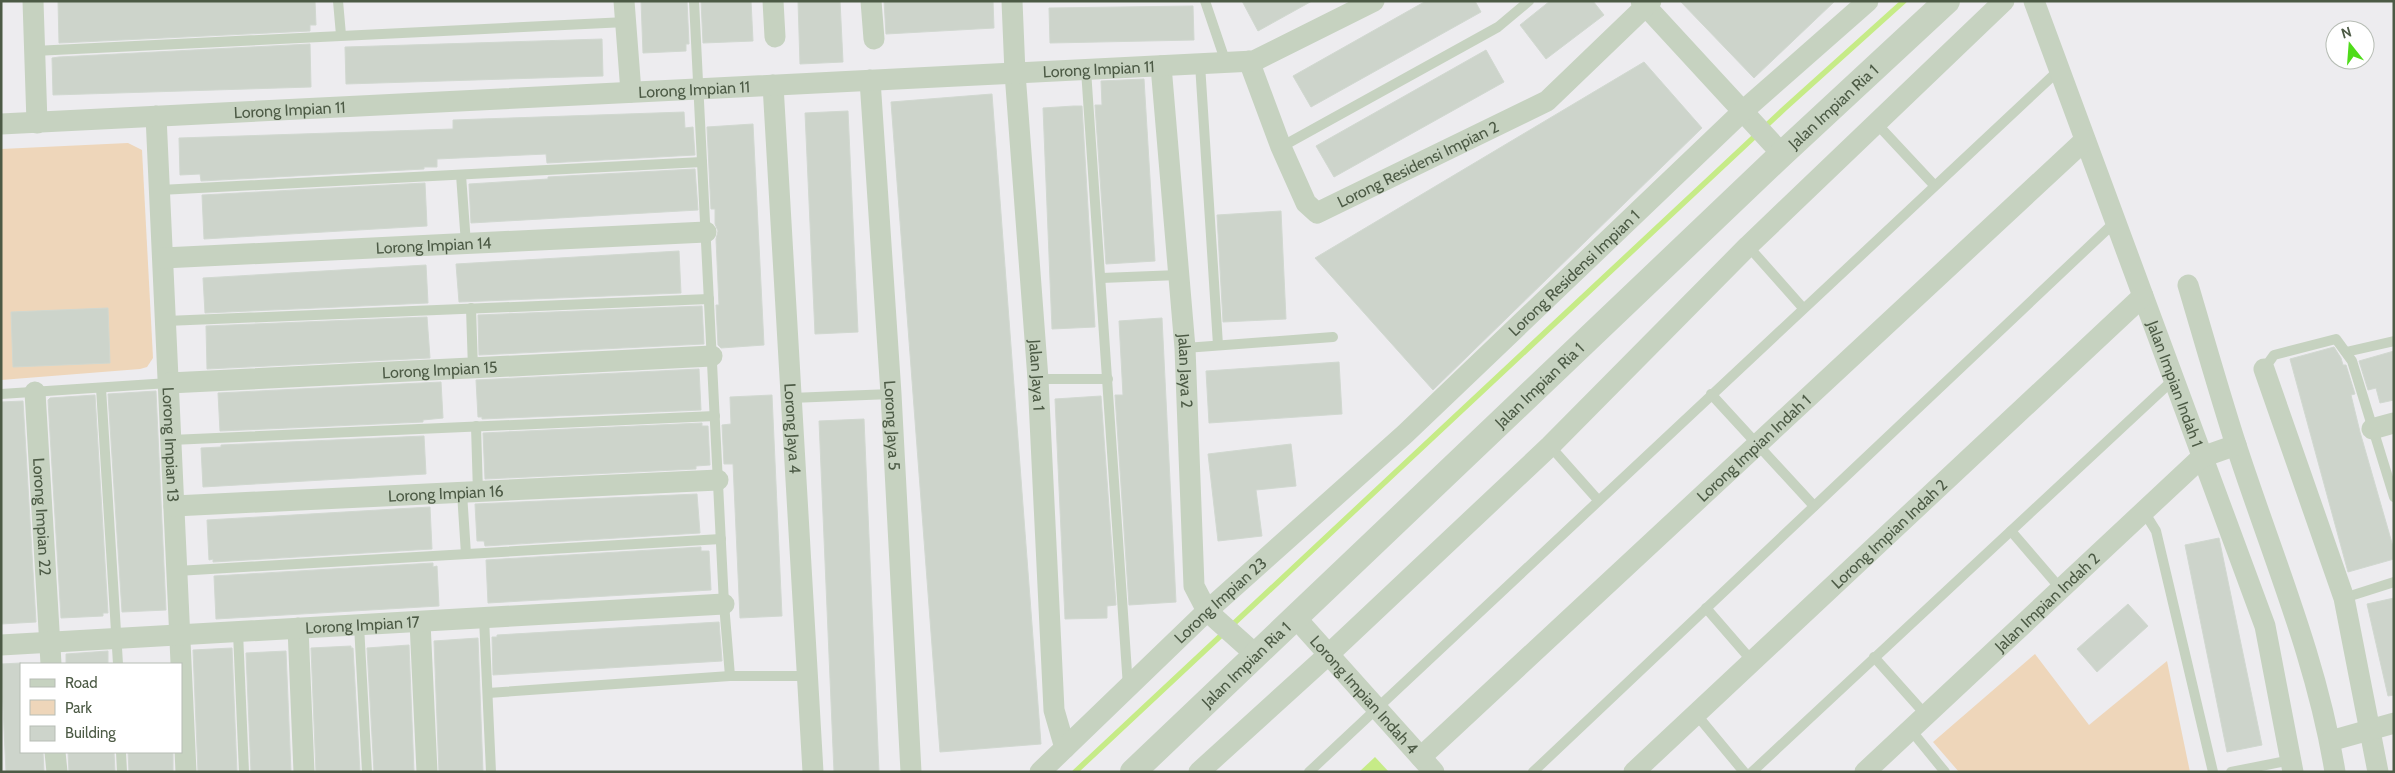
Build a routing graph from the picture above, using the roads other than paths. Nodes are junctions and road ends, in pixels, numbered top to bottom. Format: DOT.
graph roads {
  1 [pos="33,1"];
  2 [pos="338,1"];
  3 [pos="694,1"];
  4 [pos="773,1"];
  5 [pos="871,1"];
  6 [pos="1012,1"];
  7 [pos="1205,1"];
  8 [pos="1374,1"];
  9 [pos="1529,1"];
  10 [pos="1868,1"];
  11 [pos="1948,1"];
  12 [pos="2004,1"];
  13 [pos="2034,1"];
  14 [pos="1646,3"];
  15 [pos="625,12"];
  16 [pos="341,35"];
  17 [pos="775,37"];
  18 [pos="874,39"];
  19 [pos="34,51"];
  20 [pos="1249,61"];
  21 [pos="1226,63"];
  22 [pos="1200,64"];
  23 [pos="1161,66"];
  24 [pos="1086,70"];
  25 [pos="2059,70"];
  26 [pos="1015,73"];
  27 [pos="870,80"];
  28 [pos="773,85"];
  29 [pos="698,89"];
  30 [pos="631,92"];
  31 [pos="156,116"];
  32 [pos="1748,116"];
  33 [pos="37,122"];
  34 [pos="1,124"];
  35 [pos="1878,124"];
  36 [pos="2085,140"];
  37 [pos="1775,146"];
  38 [pos="1281,147"];
  39 [pos="702,162"];
  40 [pos="461,175"];
  41 [pos="1934,185"];
  42 [pos="160,190"];
  43 [pos="2115,222"];
  44 [pos="706,232"];
  45 [pos="466,244"];
  46 [pos="1748,246"];
  47 [pos="163,258"];
  48 [pos="1179,275"];
  49 [pos="1101,278"];
  50 [pos="2188,285"];
  51 [pos="2142,296"];
  52 [pos="709,299"];
  53 [pos="471,308"];
  54 [pos="1803,308"];
  55 [pos="166,321"];
  56 [pos="1333,337"];
  57 [pos="2394,341"];
  58 [pos="1218,345"];
  59 [pos="1185,348"];
  60 [pos="2346,352"];
  61 [pos="712,356"];
  62 [pos="2264,369"];
  63 [pos="473,370"];
  64 [pos="1108,378"];
  65 [pos="1038,379"];
  66 [pos="2174,380"];
  67 [pos="169,383"];
  68 [pos="101,388"];
  69 [pos="35,392"];
  70 [pos="1,394"];
  71 [pos="891,394"];
  72 [pos="1711,394"];
  73 [pos="791,398"];
  74 [pos="715,416"];
  75 [pos="2394,423"];
  76 [pos="476,426"];
  77 [pos="2372,429"];
  78 [pos="1405,434"];
  79 [pos="171,440"];
  80 [pos="1757,444"];
  81 [pos="2236,445"];
  82 [pos="1550,446"];
  83 [pos="2202,457"];
  84 [pos="718,480"];
  85 [pos="470,493"];
  86 [pos="2394,496"];
  87 [pos="1598,500"];
  88 [pos="174,506"];
  89 [pos="1814,506"];
  90 [pos="2143,510"];
  91 [pos="2011,531"];
  92 [pos="721,539"];
  93 [pos="466,554"];
  94 [pos="177,571"];
  95 [pos="2394,582"];
  96 [pos="2060,588"];
  97 [pos="2344,598"];
  98 [pos="724,604"];
  99 [pos="1706,608"];
  100 [pos="1295,617"];
  101 [pos="484,618"];
  102 [pos="1215,618"];
  103 [pos="420,622"];
  104 [pos="359,625"];
  105 [pos="298,628"];
  106 [pos="238,632"];
  107 [pos="180,635"];
  108 [pos="117,639"];
  109 [pos="49,642"];
  110 [pos="1,645"];
  111 [pos="1247,647"];
  112 [pos="1329,654"];
  113 [pos="1874,657"];
  114 [pos="1752,661"];
  115 [pos="51,663"];
  116 [pos="118,663"];
  117 [pos="181,663"];
  118 [pos="730,676"];
  119 [pos="807,676"];
  120 [pos="182,681"];
  121 [pos="1128,689"];
  122 [pos="488,693"];
  123 [pos="1376,708"];
  124 [pos="1696,714"];
  125 [pos="1925,714"];
  126 [pos="2394,723"];
  127 [pos="1910,729"];
  128 [pos="2371,729"];
  129 [pos="2330,741"];
  130 [pos="1065,748"];
  131 [pos="55,753"];
  132 [pos="121,753"];
  133 [pos="1428,764"];
  134 [pos="2292,766"];
  135 [pos="56,772"];
  136 [pos="122,772"];
  137 [pos="186,772"];
  138 [pos="244,772"];
  139 [pos="304,772"];
  140 [pos="367,772"];
  141 [pos="427,772"];
  142 [pos="491,772"];
  143 [pos="813,772"];
  144 [pos="911,772"];
  145 [pos="1040,772"];
  146 [pos="1133,772"];
  147 [pos="1198,772"];
  148 [pos="1309,772"];
  149 [pos="1533,772"];
  150 [pos="1634,772"];
  151 [pos="1744,772"];
  152 [pos="1752,772"];
  153 [pos="1864,772"];
  154 [pos="1945,772"];
  155 [pos="2213,772"];
  156 [pos="2231,772"];
  157 [pos="2335,772"];
  158 [pos="2378,772"];
  1 -- 19 [label="street"];
  2 -- 16 [label="lane"];
  3 -- 29 [label="lane"];
  4 -- 17 [label="street"];
  5 -- 18 [label="street"];
  6 -- 26 [label="street, Jalan Jaya 1"];
  7 -- 21 [label="lane"];
  8 -- 20 [label="street, Lorong Impian 11"];
  9 -- 38 [label="lane"];
  10 -- 32 [label="street, Lorong Residensi Impian 1"];
  11 -- 37 [label="street, Jalan Impian Ria 1"];
  12 -- 35 [label="street"];
  13 -- 25 [label="street, Jalan Impian Indah 1"];
  14 -- 32 [label="street"];
  14 -- 38 [label="street, Lorong Residensi Impian 2"];
  15 -- 16 [label="lane"];
  15 -- 30 [label="street"];
  16 -- 19 [label="lane"];
  19 -- 33 [label="street"];
  20 -- 21 [label="street, Lorong Impian 11"];
  20 -- 38 [label="street, Lorong Residensi Impian 2"];
  21 -- 22 [label="street, Lorong Impian 11"];
  22 -- 23 [label="street, Lorong Impian 11"];
  22 -- 58 [label="lane"];
  23 -- 24 [label="street, Lorong Impian 11"];
  23 -- 48 [label="street, Jalan Jaya 2"];
  24 -- 26 [label="street, Lorong Impian 11"];
  24 -- 49 [label="lane"];
  25 -- 36 [label="street, Jalan Impian Indah 1"];
  25 -- 41 [label="lane"];
  26 -- 27 [label="street, Lorong Impian 11"];
  26 -- 65 [label="street, Jalan Jaya 1"];
  27 -- 28 [label="street, Lorong Impian 11"];
  27 -- 71 [label="street, Lorong Jaya 5"];
  28 -- 29 [label="street, Lorong Impian 11"];
  28 -- 73 [label="street, Lorong Jaya 4"];
  29 -- 30 [label="street, Lorong Impian 11"];
  29 -- 39 [label="lane"];
  30 -- 31 [label="street, Lorong Impian 11"];
  31 -- 33 [label="street, Lorong Impian 11"];
  31 -- 42 [label="street, Lorong Impian 13"];
  32 -- 37 [label="street"];
  32 -- 78 [label="street, Lorong Residensi Impian 1"];
  33 -- 34 [label="street, Lorong Impian 11"];
  35 -- 41 [label="lane"];
  35 -- 46 [label="street"];
  36 -- 43 [label="street, Jalan Impian Indah 1"];
  36 -- 80 [label="street, Lorong Impian Indah 1"];
  37 -- 100 [label="street, Jalan Impian Ria 1"];
  39 -- 40 [label="lane"];
  39 -- 44 [label="lane"];
  40 -- 42 [label="lane"];
  40 -- 45 [label="lane"];
  41 -- 54 [label="lane"];
  42 -- 47 [label="street, Lorong Impian 13"];
  43 -- 51 [label="street, Jalan Impian Indah 1"];
  43 -- 89 [label="lane"];
  44 -- 45 [label="street, Lorong Impian 14"];
  44 -- 52 [label="lane"];
  45 -- 47 [label="street, Lorong Impian 14"];
  46 -- 54 [label="lane"];
  46 -- 82 [label="street"];
  47 -- 55 [label="street, Lorong Impian 13"];
  48 -- 49 [label="lane"];
  48 -- 59 [label="street, Jalan Jaya 2"];
  49 -- 64 [label="lane"];
  50 -- 81 [label="street"];
  51 -- 66 [label="street, Jalan Impian Indah 1"];
  51 -- 114 [label="street, Lorong Impian Indah 2"];
  52 -- 53 [label="lane"];
  52 -- 61 [label="lane"];
  53 -- 55 [label="lane"];
  53 -- 63 [label="lane"];
  54 -- 72 [label="lane"];
  55 -- 67 [label="street, Lorong Impian 13"];
  56 -- 58 [label="lane"];
  57 -- 60 [label="lane"];
  58 -- 59 [label="lane"];
  59 -- 102 [label="street, Jalan Jaya 2"];
  60 -- 62 [label="lane"];
  60 -- 77 [label="lane"];
  61 -- 63 [label="street, Lorong Impian 15"];
  61 -- 74 [label="lane"];
  62 -- 97 [label="street"];
  63 -- 67 [label="street, Lorong Impian 15"];
  64 -- 65 [label="lane"];
  64 -- 121 [label="lane"];
  65 -- 130 [label="street, Jalan Jaya 1"];
  66 -- 83 [label="street, Jalan Impian Indah 1"];
  66 -- 91 [label="lane"];
  67 -- 68 [label="lane"];
  67 -- 79 [label="street, Lorong Impian 13"];
  68 -- 69 [label="lane"];
  68 -- 108 [label="lane"];
  69 -- 70 [label="lane"];
  69 -- 109 [label="street, Lorong Impian 22"];
  71 -- 73 [label="lane"];
  71 -- 144 [label="street, Lorong Jaya 5"];
  72 -- 80 [label="lane"];
  72 -- 87 [label="lane"];
  73 -- 119 [label="street, Lorong Jaya 4"];
  74 -- 76 [label="lane"];
  74 -- 84 [label="lane"];
  75 -- 77 [label="street"];
  76 -- 79 [label="lane"];
  76 -- 85 [label="lane"];
  77 -- 86 [label="lane"];
  78 -- 102 [label="street, Lorong Impian 23"];
  79 -- 88 [label="street, Lorong Impian 13"];
  80 -- 89 [label="lane"];
  80 -- 133 [label="street, Lorong Impian Indah 1"];
  81 -- 83 [label="street, Jalan Impian Indah 2"];
  81 -- 129 [label="street"];
  82 -- 87 [label="lane"];
  82 -- 112 [label="street"];
  83 -- 90 [label="street, Jalan Impian Indah 2"];
  83 -- 134 [label="street, Jalan Impian Indah 1"];
  84 -- 85 [label="street, Lorong Impian 16"];
  84 -- 92 [label="lane"];
  85 -- 88 [label="street, Lorong Impian 16"];
  85 -- 93 [label="lane"];
  87 -- 123 [label="lane"];
  88 -- 94 [label="street, Lorong Impian 13"];
  89 -- 99 [label="lane"];
  90 -- 96 [label="street, Jalan Impian Indah 2"];
  90 -- 155 [label="lane"];
  91 -- 96 [label="lane"];
  91 -- 113 [label="lane"];
  92 -- 93 [label="lane"];
  92 -- 98 [label="lane"];
  93 -- 94 [label="lane"];
  94 -- 107 [label="street, Lorong Impian 13"];
  95 -- 97 [label="lane"];
  96 -- 125 [label="street, Jalan Impian Indah 2"];
  97 -- 128 [label="street"];
  98 -- 101 [label="street, Lorong Impian 17"];
  98 -- 118 [label="lane"];
  99 -- 114 [label="lane"];
  99 -- 149 [label="lane"];
  100 -- 111 [label="street, Jalan Impian Ria 1"];
  100 -- 112 [label="street, Lorong Impian Indah 4"];
  101 -- 103 [label="street, Lorong Impian 17"];
  101 -- 122 [label="lane"];
  102 -- 111 [label="street, Jalan Jaya 2"];
  102 -- 121 [label="street, Lorong Impian 23"];
  103 -- 104 [label="street, Lorong Impian 17"];
  103 -- 141 [label="street"];
  104 -- 105 [label="street, Lorong Impian 17"];
  104 -- 140 [label="lane"];
  105 -- 106 [label="street, Lorong Impian 17"];
  105 -- 139 [label="street"];
  106 -- 107 [label="street, Lorong Impian 17"];
  106 -- 138 [label="lane"];
  107 -- 108 [label="street, Lorong Impian 17"];
  107 -- 117 [label="street, Lorong Impian 13"];
  108 -- 109 [label="street, Lorong Impian 17"];
  108 -- 116 [label="lane"];
  109 -- 110 [label="street, Lorong Impian 17"];
  109 -- 115 [label="street, Lorong Impian 22"];
  111 -- 146 [label="street, Jalan Impian Ria 1"];
  112 -- 123 [label="street, Lorong Impian Indah 4"];
  112 -- 147 [label="street"];
  113 -- 125 [label="lane"];
  113 -- 152 [label="lane"];
  114 -- 124 [label="street, Lorong Impian Indah 2"];
  118 -- 119 [label="lane"];
  118 -- 122 [label="lane"];
  119 -- 143 [label="street, Lorong Jaya 4"];
  120 -- 137 [label="street, Lorong Impian 13"];
  121 -- 130 [label="street, Lorong Impian 23"];
  122 -- 142 [label="lane"];
  123 -- 133 [label="street, Lorong Impian Indah 4"];
  123 -- 148 [label="lane"];
  124 -- 150 [label="street, Lorong Impian Indah 2"];
  124 -- 151 [label="lane"];
  125 -- 127 [label="street, Jalan Impian Indah 2"];
  126 -- 128 [label="street"];
  127 -- 153 [label="street, Jalan Impian Indah 2"];
  127 -- 154 [label="lane"];
  128 -- 129 [label="street"];
  128 -- 158 [label="street"];
  129 -- 157 [label="street"];
  130 -- 145 [label="street, Lorong Impian 23"];
  131 -- 135 [label="street"];
  132 -- 136 [label="lane"];
  134 -- 156 [label="lane"];
}
